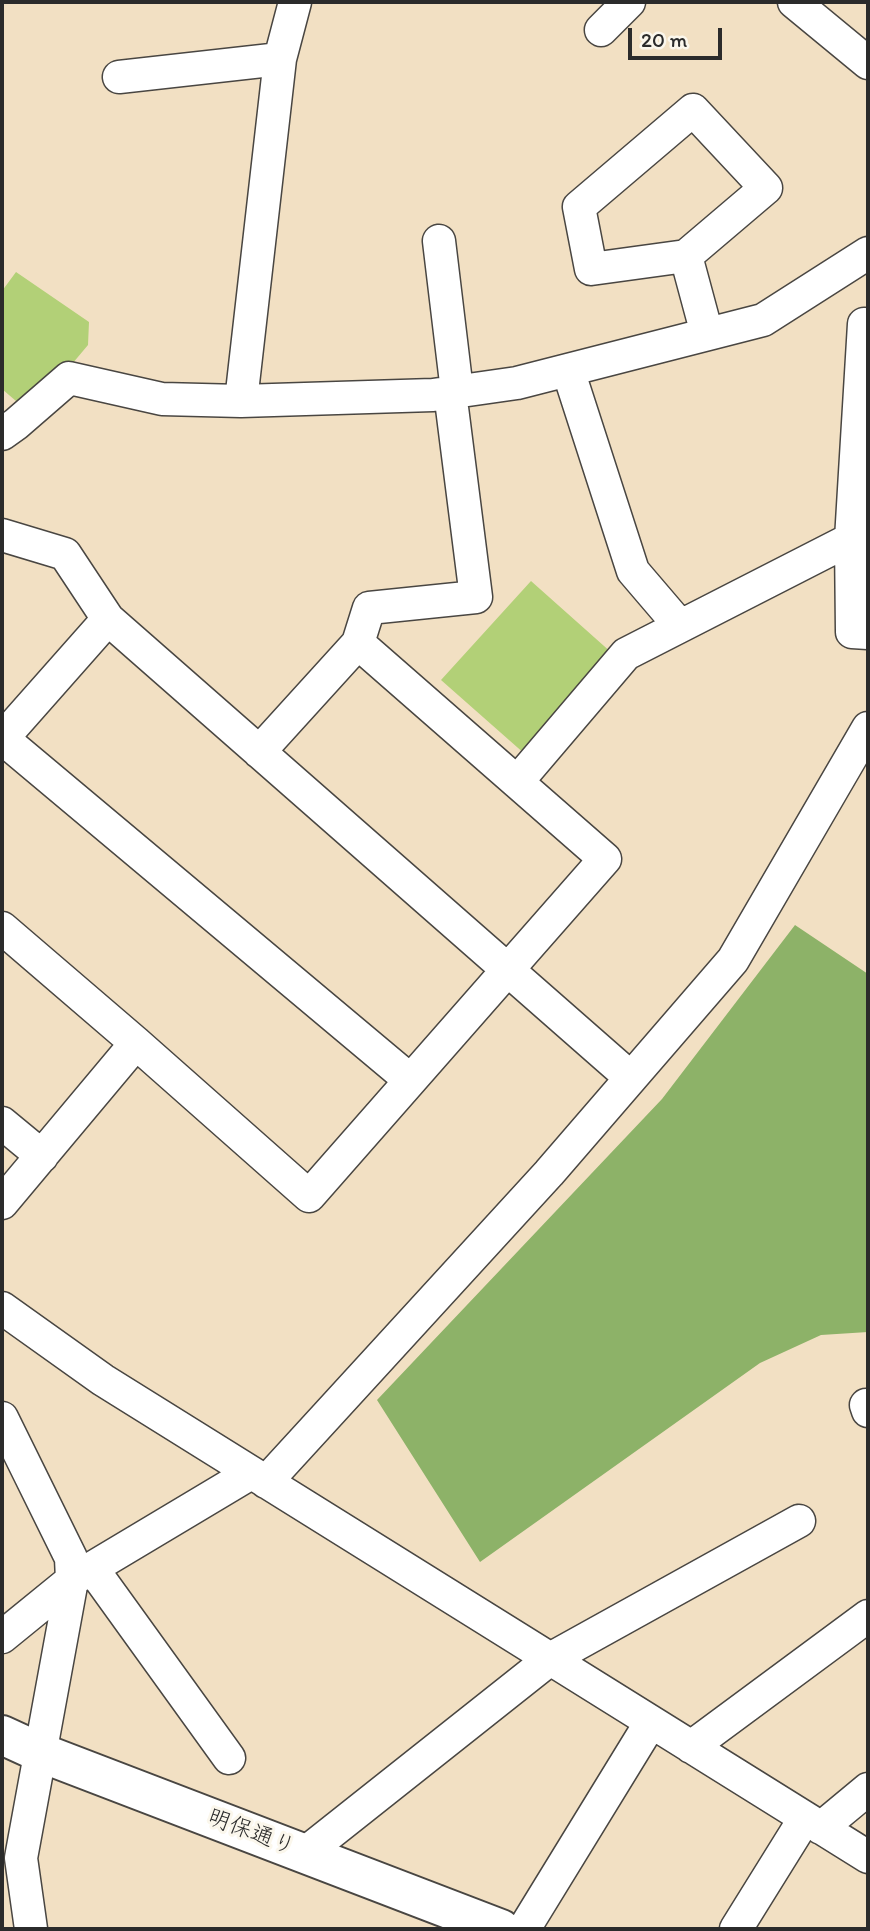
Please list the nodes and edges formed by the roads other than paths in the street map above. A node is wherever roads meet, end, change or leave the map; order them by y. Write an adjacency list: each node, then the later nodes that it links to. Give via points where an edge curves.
1 (295, 2): 5 (street)
2 (629, 2): 4 (street)
3 (794, 2): 6 (street)
4 (601, 30)
5 (280, 59): 7 (street); 15 (street)
6 (868, 63)
7 (120, 77)
8 (439, 241): 14 (street)
9 (868, 253): 12 (street, via 763,320)
10 (685, 256): 10 (street, via 766,188 693,110 579,207 590,269); 12 (street)
11 (864, 324): 18 (street)
12 (707, 334): 13 (street)
13 (568, 370): 14 (street); 20 (street, via 633,571)
14 (454, 392): 15 (street); 22 (street, via 476,597 369,608)
15 (241, 401): 16 (street, via 162,399 69,378)
16 (2, 434)
17 (2, 535): 19 (street, via 65,554)
18 (851, 539): 20 (street); 21 (street, via 852,632)
19 (108, 619): 24 (street); 25 (street)
20 (680, 626): 26 (street, via 625,654)
21 (868, 633)
22 (358, 643): 25 (street); 26 (street)
23 (868, 729): 30 (street, via 733,960)
24 (2, 738): 31 (street)
25 (259, 752): 28 (street)
26 (517, 782): 28 (street, via 605,859)
27 (2, 928): 29 (street)
28 (506, 970): 30 (street); 31 (street)
29 (136, 1042): 31 (street, via 309,1196); 33 (street)
30 (631, 1078): 39 (street, via 539,1183)
31 (410, 1080)
32 (2, 1123): 33 (street)
33 (42, 1156): 34 (street)
34 (2, 1203)
35 (2, 1308): 39 (street, via 103,1380)
36 (868, 1405): 37 (street)
37 (868, 1411)
38 (2, 1418): 41 (street)
39 (259, 1478): 41 (street); 44 (street)
40 (799, 1521): 44 (street)
41 (82, 1574): 43 (street); 48 (street); 49 (street)
42 (868, 1616): 47 (street)
43 (2, 1637)
44 (550, 1659): 45 (street); 52 (street)
45 (651, 1722): 47 (street); 57 (street)
46 (2, 1735): 48 (street, 明保通り)
47 (691, 1747): 51 (street)
48 (39, 1752): 52 (street, 明保通り); 54 (street)
49 (229, 1758)
50 (868, 1789): 51 (street)
51 (813, 1823): 53 (street); 58 (street)
52 (304, 1853): 56 (street, 明保通り)
53 (868, 1857)
54 (11, 1870): 55 (street)
55 (31, 1929)
56 (501, 1929)
57 (524, 1929)
58 (736, 1929)

